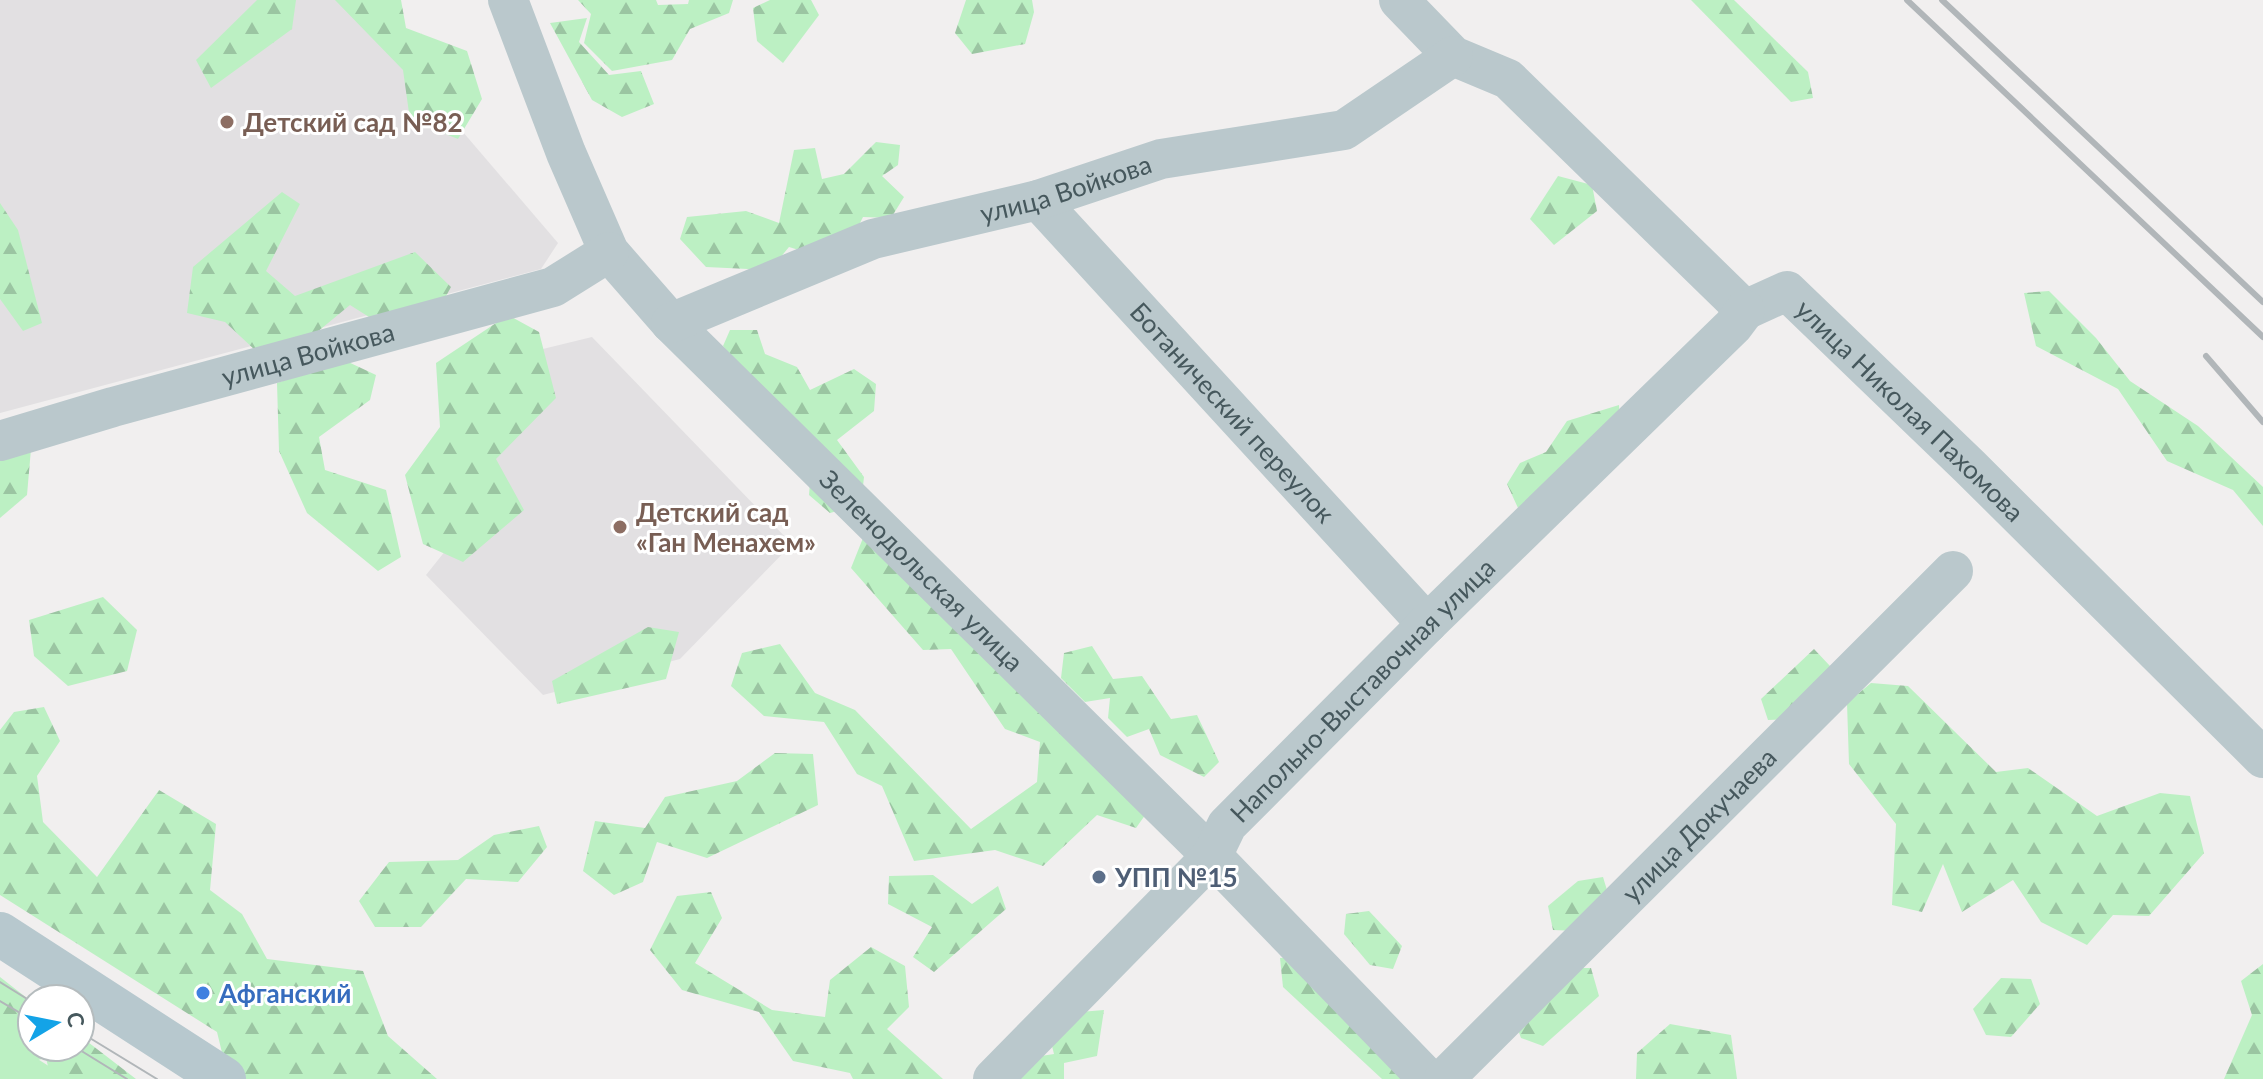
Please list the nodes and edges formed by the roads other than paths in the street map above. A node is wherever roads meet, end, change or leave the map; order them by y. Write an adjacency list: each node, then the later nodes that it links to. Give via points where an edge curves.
1 (508, 0): 5 (street, Зеленодольская улица)
2 (1399, 0): 3 (street)
3 (1453, 56): 4 (street, улица Войкова, via 1344,130 1161,159); 6 (street, via 1508,79)
4 (1038, 200): 7 (street, улица Войкова, via 873,239); 10 (street, Ботанический переулок)
5 (609, 252): 7 (street, Зеленодольская улица); 8 (street, улица Войкова, via 553,287)
6 (1745, 310): 10 (street, Напольно-Выставочная улица); 11 (street, улица Николая Пахомова, via 1787,291)
7 (671, 323): 12 (street, Зеленодольская улица)
8 (0, 441)
9 (1953, 571): 17 (street, улица Докучаева)
10 (1427, 624): 12 (street, Напольно-Выставочная улица, via 1227,825)
11 (2263, 758)
12 (1212, 856): 15 (street, Напольно-Выставочная улица); 16 (street, Зеленодольская улица)
13 (0, 934): 14 (street)
14 (224, 1079)
15 (993, 1079)
16 (1428, 1079)
17 (1444, 1079)

